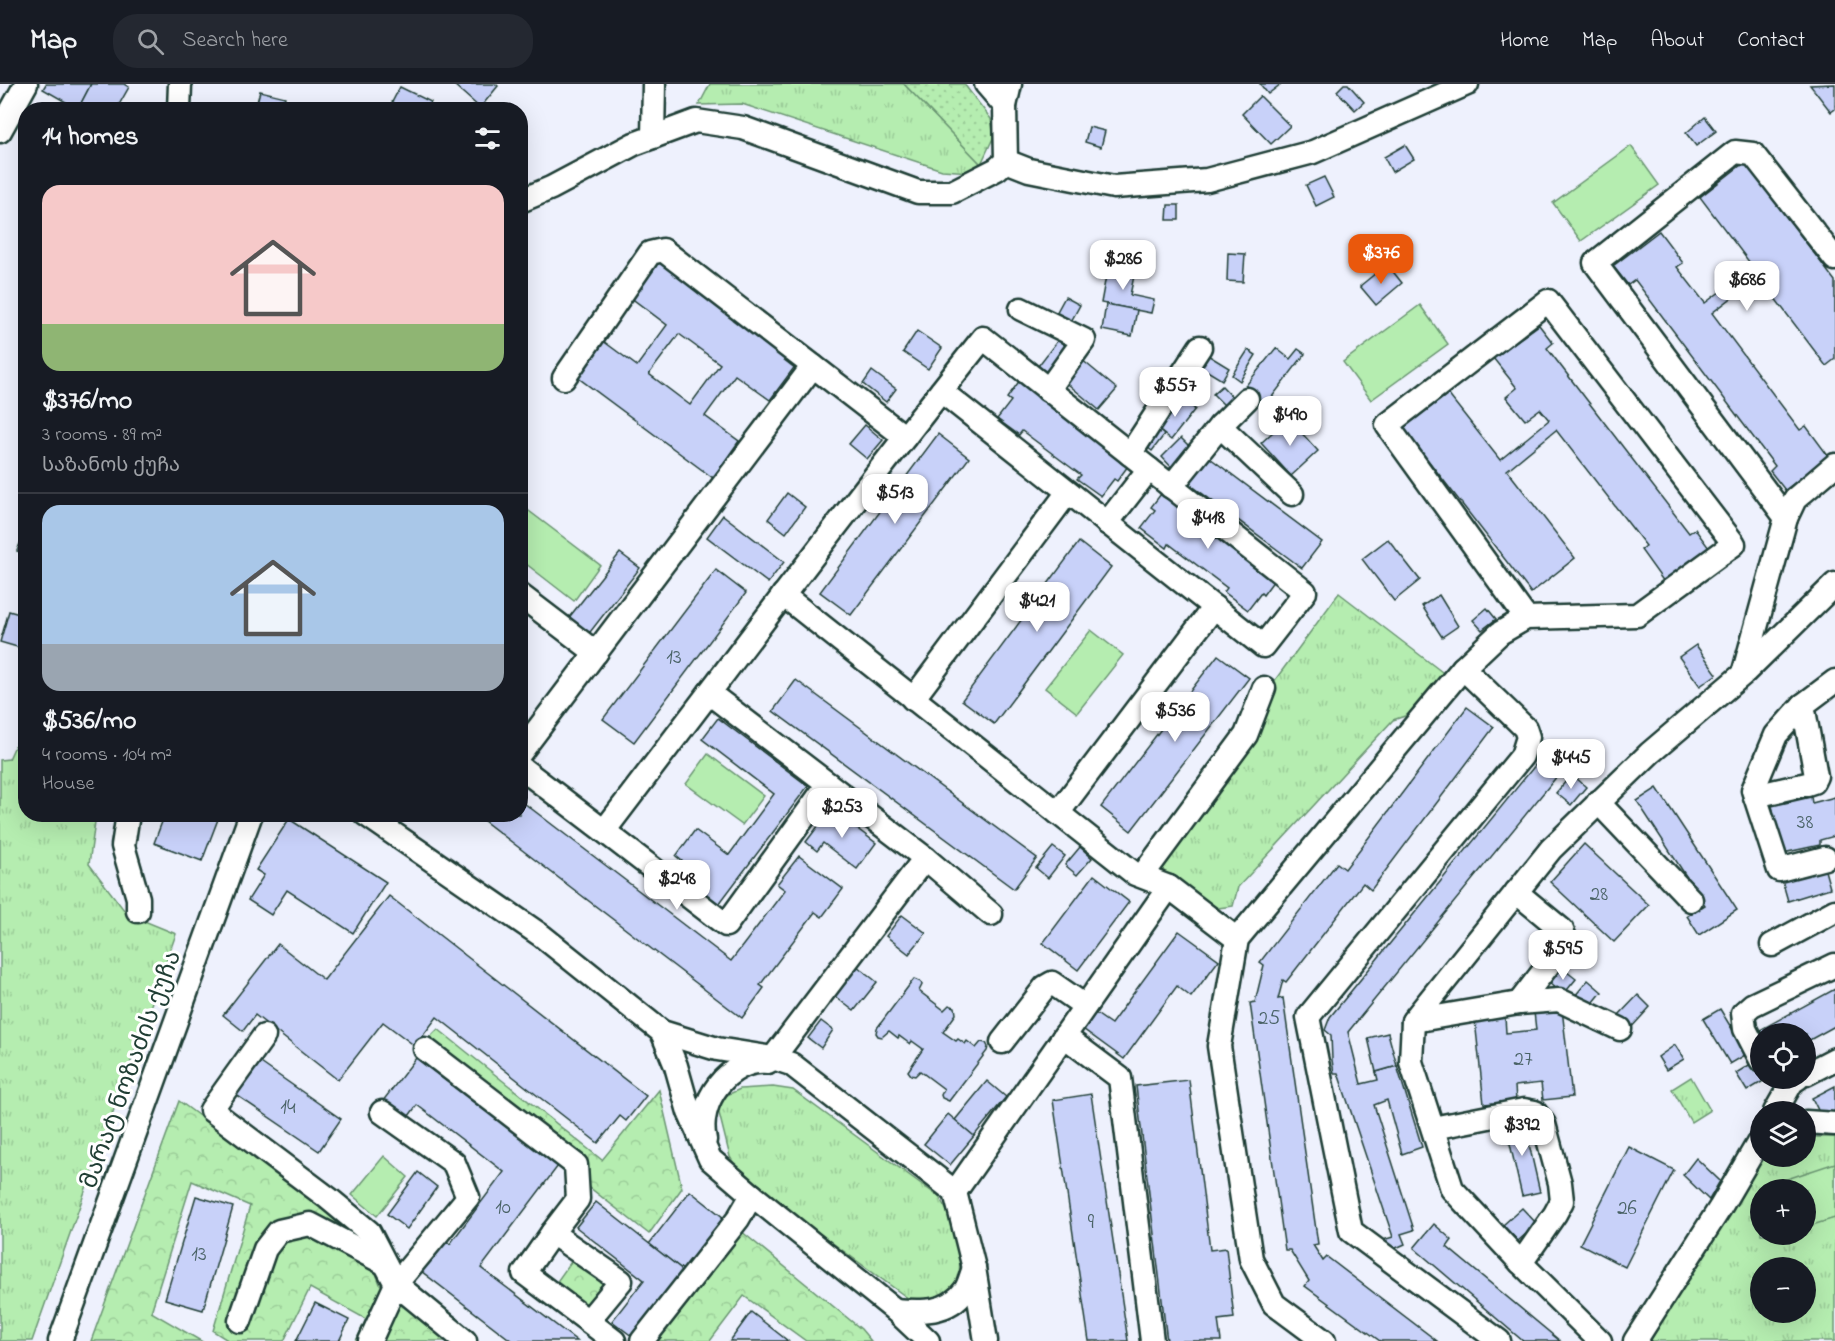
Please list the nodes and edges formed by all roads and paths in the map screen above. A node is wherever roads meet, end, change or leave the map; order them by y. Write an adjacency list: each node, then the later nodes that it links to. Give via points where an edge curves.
1 (26, 84): 8 (street)
2 (180, 84): 7 (street)
3 (654, 84): 9 (street)
4 (986, 84): 6 (street)
5 (1467, 84): 10 (street, via 1313,153 1207,180 1114,187 1029,170)
6 (1008, 95): 10 (street)
7 (179, 102)
8 (0, 131)
9 (652, 137): 10 (street, via 696,121 743,128 918,192 952,192); 11 (street)
10 (1006, 161)
11 (528, 198)
12 (1835, 260): 28 (street, via 1753,154 1736,152 1594,263)
13 (1021, 309): 17 (street, via 1084,340)
14 (1200, 348): 22 (street)
15 (813, 366): 16 (street, via 663,250 650,254); 21 (street); 35 (street)
16 (564, 378)
17 (1048, 390): 18 (street, via 983,338); 22 (street)
18 (941, 391): 21 (street); 26 (street)
19 (1247, 399): 20 (street)
20 (1220, 426): 25 (street); 27 (street)
21 (905, 437): 31 (street)
22 (1130, 454): 24 (street)
23 (1835, 465): 28 (street, via 1795,499)
24 (1149, 469): 25 (street); 29 (street)
25 (1171, 487): 33 (street, via 1305,592 1263,646)
26 (1068, 492): 29 (street); 41 (street)
27 (1292, 494)
28 (1785, 518): 37 (street)
29 (1107, 523): 33 (street)
30 (1835, 584): 37 (street)
31 (783, 596): 40 (street); 41 (street)
32 (528, 601): 35 (street)
33 (1214, 607): 48 (street)
34 (1526, 618): 34 (street, via 1387,424 1548,301 1734,544 1637,615); 36 (street, via 1500,633)
35 (596, 653): 43 (street)
36 (1463, 668): 62 (street); 103 (street, via 1525,729 1528,737 1522,756 1308,1017 1351,1231)
37 (1743, 674): 47 (street)
38 (1835, 681): 42 (street)
39 (1264, 688): 55 (street, via 1246,735)
40 (709, 693): 45 (street); 52 (street)
41 (913, 699): 48 (street)
42 (1803, 705): 46 (street, via 1776,735 1753,790); 46 (street, via 1816,776 1813,782)
43 (528, 742)
44 (528, 773): 52 (street)
45 (828, 784): 52 (street, via 726,925); 53 (street)
46 (1755, 796): 54 (street, via 1779,870)
47 (1598, 802): 57 (street, via 1551,849); 58 (street)
48 (1058, 813): 55 (street)
49 (127, 822): 59 (street, via 123,846)
50 (248, 822): 94 (street, მარატ ნოზაძის ქუჩა)
51 (377, 822): 69 (street, via 542,936)
52 (604, 831)
53 (925, 858): 61 (street); 76 (street)
54 (1825, 858)
55 (1142, 876): 56 (street)
56 (1169, 887): 62 (street); 66 (street)
57 (1516, 892): 65 (street, via 1562,930 1566,938); 67 (street)
58 (1691, 900)
59 (138, 911)
60 (1835, 911): 63 (street)
61 (991, 914)
62 (1237, 939): 102 (street, via 1219,1046 1251,1259 1274,1304)
63 (1773, 945)
64 (1835, 965): 72 (street, via 1752,1005 1743,1013)
65 (1519, 1003): 67 (street); 68 (street, via 1559,1000)
66 (1085, 1006): 71 (street); 73 (street, via 1052,983)
67 (1413, 1021): 81 (street, via 1411,1062)
68 (1620, 1029)
69 (662, 1032): 76 (street, via 717,1049); 83 (street, via 689,1112)
70 (264, 1036): 87 (street, via 212,1110 369,1232)
71 (1064, 1036): 84 (street); 101 (street, via 1120,1078)
72 (1750, 1039)
73 (1002, 1042)
74 (425, 1049): 86 (street, via 576,1165 578,1199)
75 (1835, 1059): 77 (street)
76 (782, 1061): 83 (street, via 759,1061 730,1073 709,1097 702,1128); 84 (street)
77 (1816, 1069)
78 (382, 1112): 90 (street, via 454,1163 468,1197)
79 (1816, 1123): 80 (street)
80 (1835, 1124)
81 (1433, 1128): 88 (street, via 1452,1189); 88 (street, via 1524,1110 1535,1112 1544,1124 1562,1201)
82 (1750, 1157): 105 (street)
83 (710, 1159): 85 (street)
84 (955, 1192): 89 (street)
85 (752, 1195): 91 (street); 98 (street, via 738,1219)
86 (552, 1233): 93 (street, via 524,1273); 93 (street, via 621,1281)
87 (384, 1263): 90 (street); 92 (street, via 310,1224 279,1231 265,1249)
88 (1521, 1263): 104 (street)
89 (974, 1268): 91 (street, via 965,1290 948,1306 925,1312); 100 (street)
90 (396, 1284): 95 (street); 96 (street)
91 (896, 1310): 99 (street)
92 (240, 1321)
93 (588, 1321): 97 (street)
94 (60, 1341)
95 (370, 1341)
96 (465, 1341)
97 (614, 1341)
98 (642, 1341)
99 (928, 1341)
100 (986, 1341)
101 (1152, 1341)
102 (1324, 1341)
103 (1499, 1341)
104 (1600, 1341)
105 (1635, 1341)

